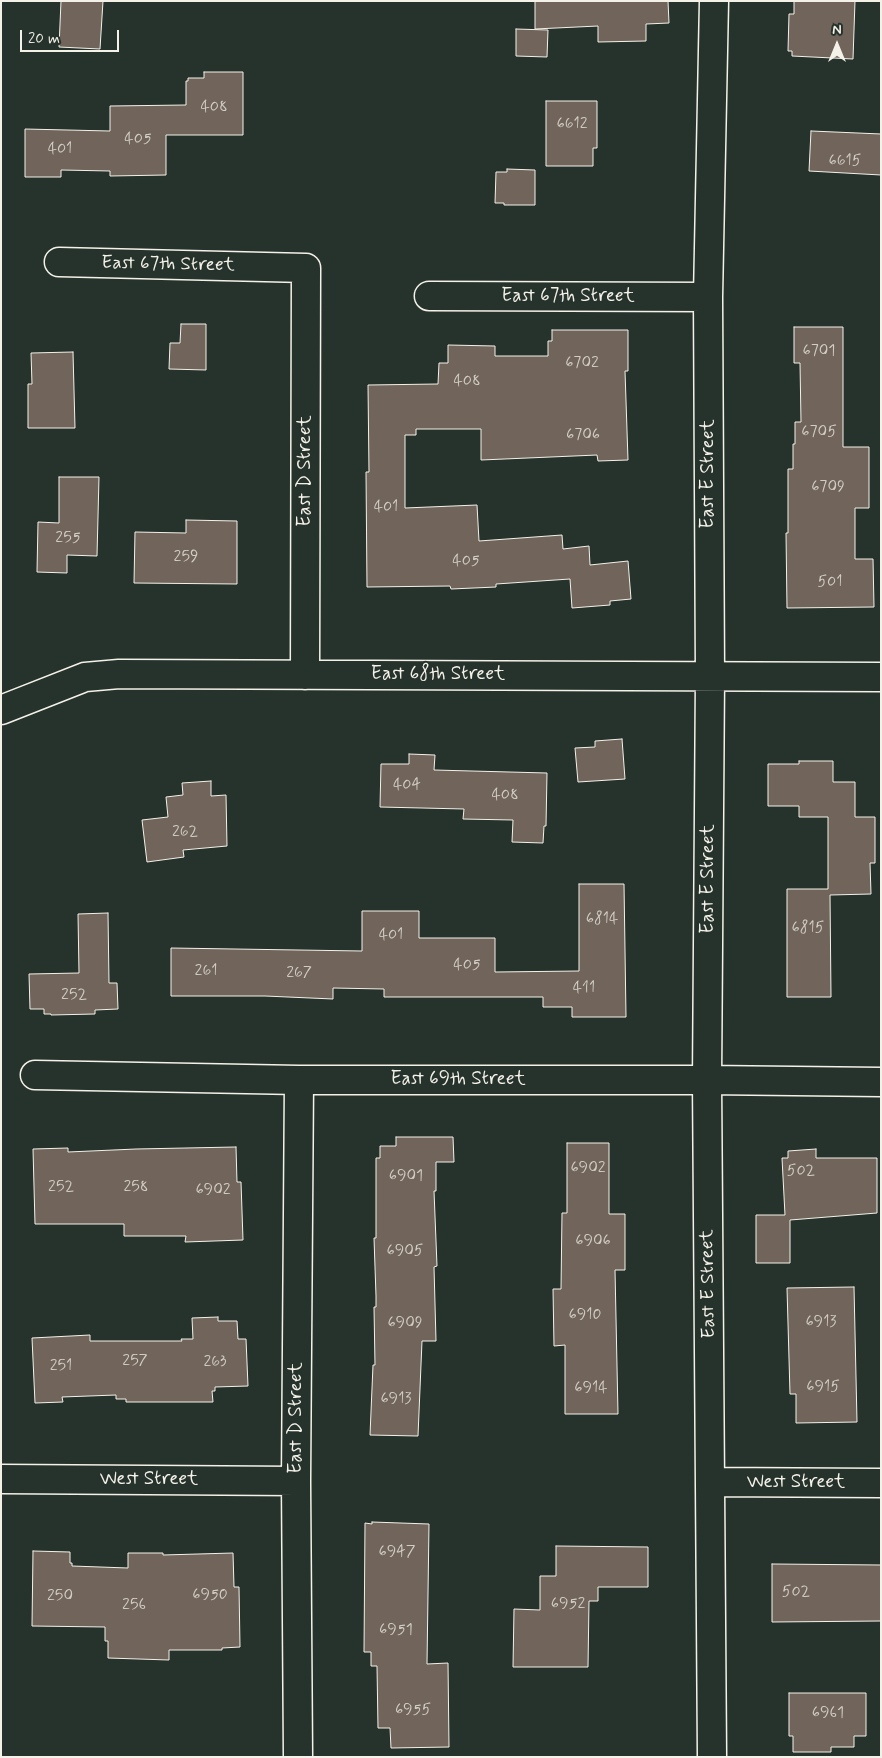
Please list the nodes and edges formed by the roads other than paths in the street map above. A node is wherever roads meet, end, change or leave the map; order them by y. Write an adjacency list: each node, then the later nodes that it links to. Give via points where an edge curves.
1 (714, 1): 5 (street, East E Street)
2 (59, 262): 3 (street, East 67th Street)
3 (306, 268): 6 (street, East D Street)
4 (429, 296): 5 (street, East 67th Street)
5 (708, 297): 7 (street, East E Street)
6 (305, 675): 7 (street, East 68th Street); 9 (street, East 68th Street, via 119,674 85,677)
7 (710, 676): 8 (street, East 68th Street); 12 (street, East E Street)
8 (881, 677)
9 (1, 710)
10 (35, 1075): 11 (street, East 69th Street)
11 (299, 1080): 12 (street, East 69th Street); 15 (street, East D Street)
12 (708, 1080): 13 (street, East 69th Street); 16 (street, East E Street)
13 (881, 1082)
14 (1, 1479): 15 (street, West Street)
15 (296, 1481): 18 (street, East D Street)
16 (711, 1482): 17 (street, West Street); 19 (street, East E Street)
17 (881, 1483)
18 (298, 1757)
19 (712, 1757)

